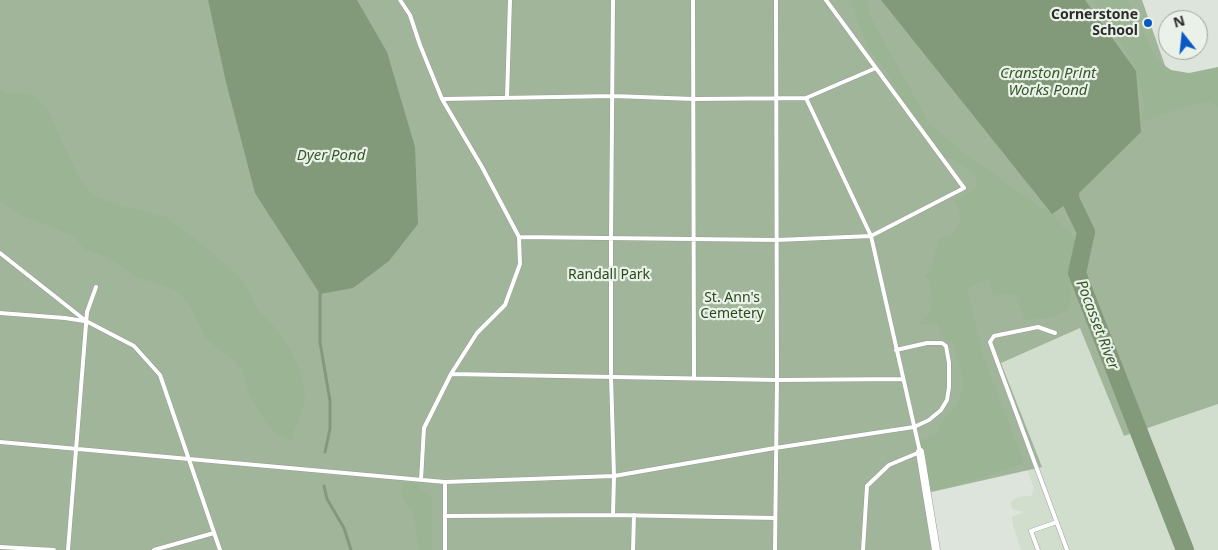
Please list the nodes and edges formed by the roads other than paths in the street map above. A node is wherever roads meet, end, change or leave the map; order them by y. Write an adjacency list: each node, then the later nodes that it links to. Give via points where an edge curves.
1 (400, 0): 11 (lane, via 410,15)
2 (510, 0): 9 (lane)
3 (614, 0): 8 (lane)
4 (694, 0): 12 (lane)
5 (776, 0): 13 (lane)
6 (826, 0): 7 (lane)
7 (876, 68): 10 (lane); 14 (lane, via 964,188)
8 (613, 96): 9 (lane); 12 (lane); 16 (lane)
9 (508, 98): 11 (lane)
10 (806, 98): 13 (lane); 14 (lane)
11 (442, 99): 15 (lane)
12 (694, 99): 13 (lane); 17 (lane)
13 (777, 99): 18 (lane)
14 (871, 236): 18 (lane); 24 (lane)
15 (519, 238): 16 (lane); 25 (lane, via 520,264 505,305 477,333)
16 (611, 238): 17 (lane); 26 (lane)
17 (694, 239): 18 (lane); 27 (lane)
18 (777, 240): 29 (lane)
19 (0, 253): 22 (lane)
20 (96, 287): 22 (lane)
21 (0, 313): 22 (lane)
22 (86, 321): 32 (lane); 35 (lane, via 134,346 160,375)
23 (1055, 333): 43 (lane, via 1038,327 1021,329 994,336 990,342)
24 (896, 350): 28 (lane); 30 (lane, via 927,343 946,346 949,363 947,400 929,420)
25 (451, 374): 26 (lane); 37 (lane, via 424,428)
26 (611, 376): 27 (lane); 36 (lane)
27 (694, 378): 29 (lane)
28 (903, 379): 29 (lane); 30 (lane)
29 (777, 380): 33 (lane)
30 (914, 427): 33 (lane); 34 (lane)
31 (0, 442): 32 (lane)
32 (76, 448): 35 (lane); 47 (lane)
33 (775, 448): 36 (lane); 42 (lane)
34 (920, 452): 53 (lane, via 889,465 867,486); 54 (street)
35 (189, 459): 37 (lane); 44 (lane)
36 (614, 476): 38 (lane); 39 (lane)
37 (421, 480): 38 (lane)
38 (445, 482): 41 (lane)
39 (613, 515): 40 (lane); 41 (lane)
40 (634, 515): 42 (lane); 51 (lane)
41 (445, 516): 50 (lane)
42 (775, 518): 52 (lane)
43 (1056, 522): 55 (lane, via 1031,531); 56 (lane)
44 (214, 533): 48 (lane); 49 (lane)
45 (0, 547): 46 (lane)
46 (54, 550)
47 (68, 550)
48 (154, 550)
49 (220, 550)
50 (445, 550)
51 (633, 550)
52 (775, 550)
53 (863, 550)
54 (936, 550)
55 (1038, 550)
56 (1068, 550)

